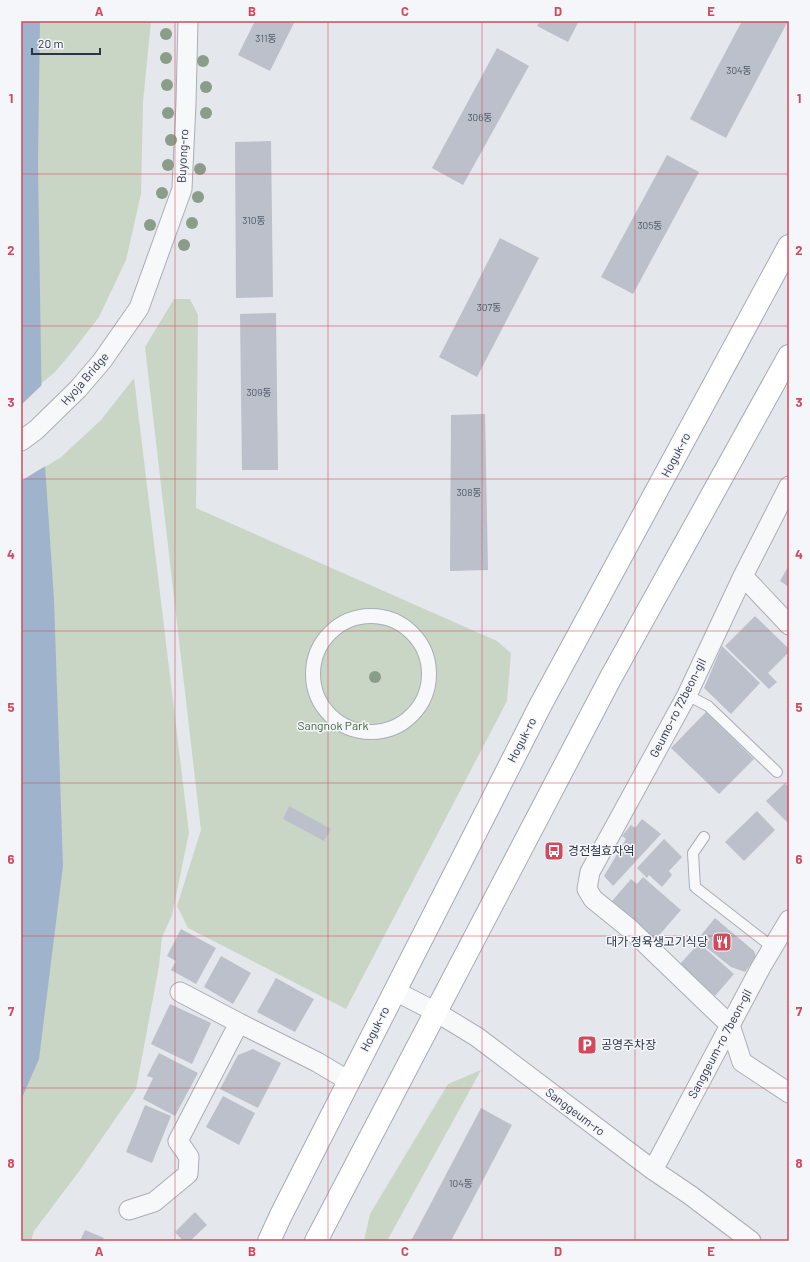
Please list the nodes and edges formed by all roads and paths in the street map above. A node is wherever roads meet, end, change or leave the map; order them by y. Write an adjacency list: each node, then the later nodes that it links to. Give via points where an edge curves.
1 (188, 21): 3 (street, Buyong-ro, via 182,189)
2 (789, 246): 15 (main road, Hoguk-ro, via 540,706)
3 (139, 308): 5 (street, Hyoja Bridge, via 123,333 78,389)
4 (789, 356): 17 (main road, via 610,679)
5 (21, 441)
6 (789, 486): 7 (street, Geumo-ro 72beon-gil)
7 (744, 576): 8 (street); 9 (street, Geumo-ro 72beon-gil)
8 (789, 625)
9 (687, 695): 11 (lane, via 708,706); 19 (street, Geumo-ro 72beon-gil, via 590,872 587,889 593,899 630,929)
10 (355, 731): 10 (street, via 333,718 318,698 312,673 318,648 334,628 358,616 372,615 398,621 418,638 425,650 430,676 427,690 422,702 404,722 381,732)
11 (777, 772)
12 (704, 836): 14 (lane, via 693,853 695,887)
13 (787, 928): 14 (street, Sanggeum-ro 7beon-gil)
14 (772, 947): 19 (street, Sanggeum-ro 7beon-gil)
15 (395, 991): 17 (street, Sanggeum-ro); 20 (main road, Hoguk-ro)
16 (180, 992): 18 (street)
17 (436, 1012): 22 (street, Sanggeum-ro, via 477,1037); 25 (main road)
18 (239, 1023): 20 (street, via 318,1062); 23 (street, via 178,1141 189,1157 188,1174 154,1202)
19 (730, 1025): 21 (street, via 742,1062); 22 (street, Sanggeum-ro 7beon-gil)
20 (349, 1081): 24 (main road, Hoguk-ro)
21 (789, 1093)
22 (652, 1170): 26 (street, Sanggeum-ro)
23 (129, 1210)
24 (269, 1241)
25 (316, 1241)
26 (751, 1241)

